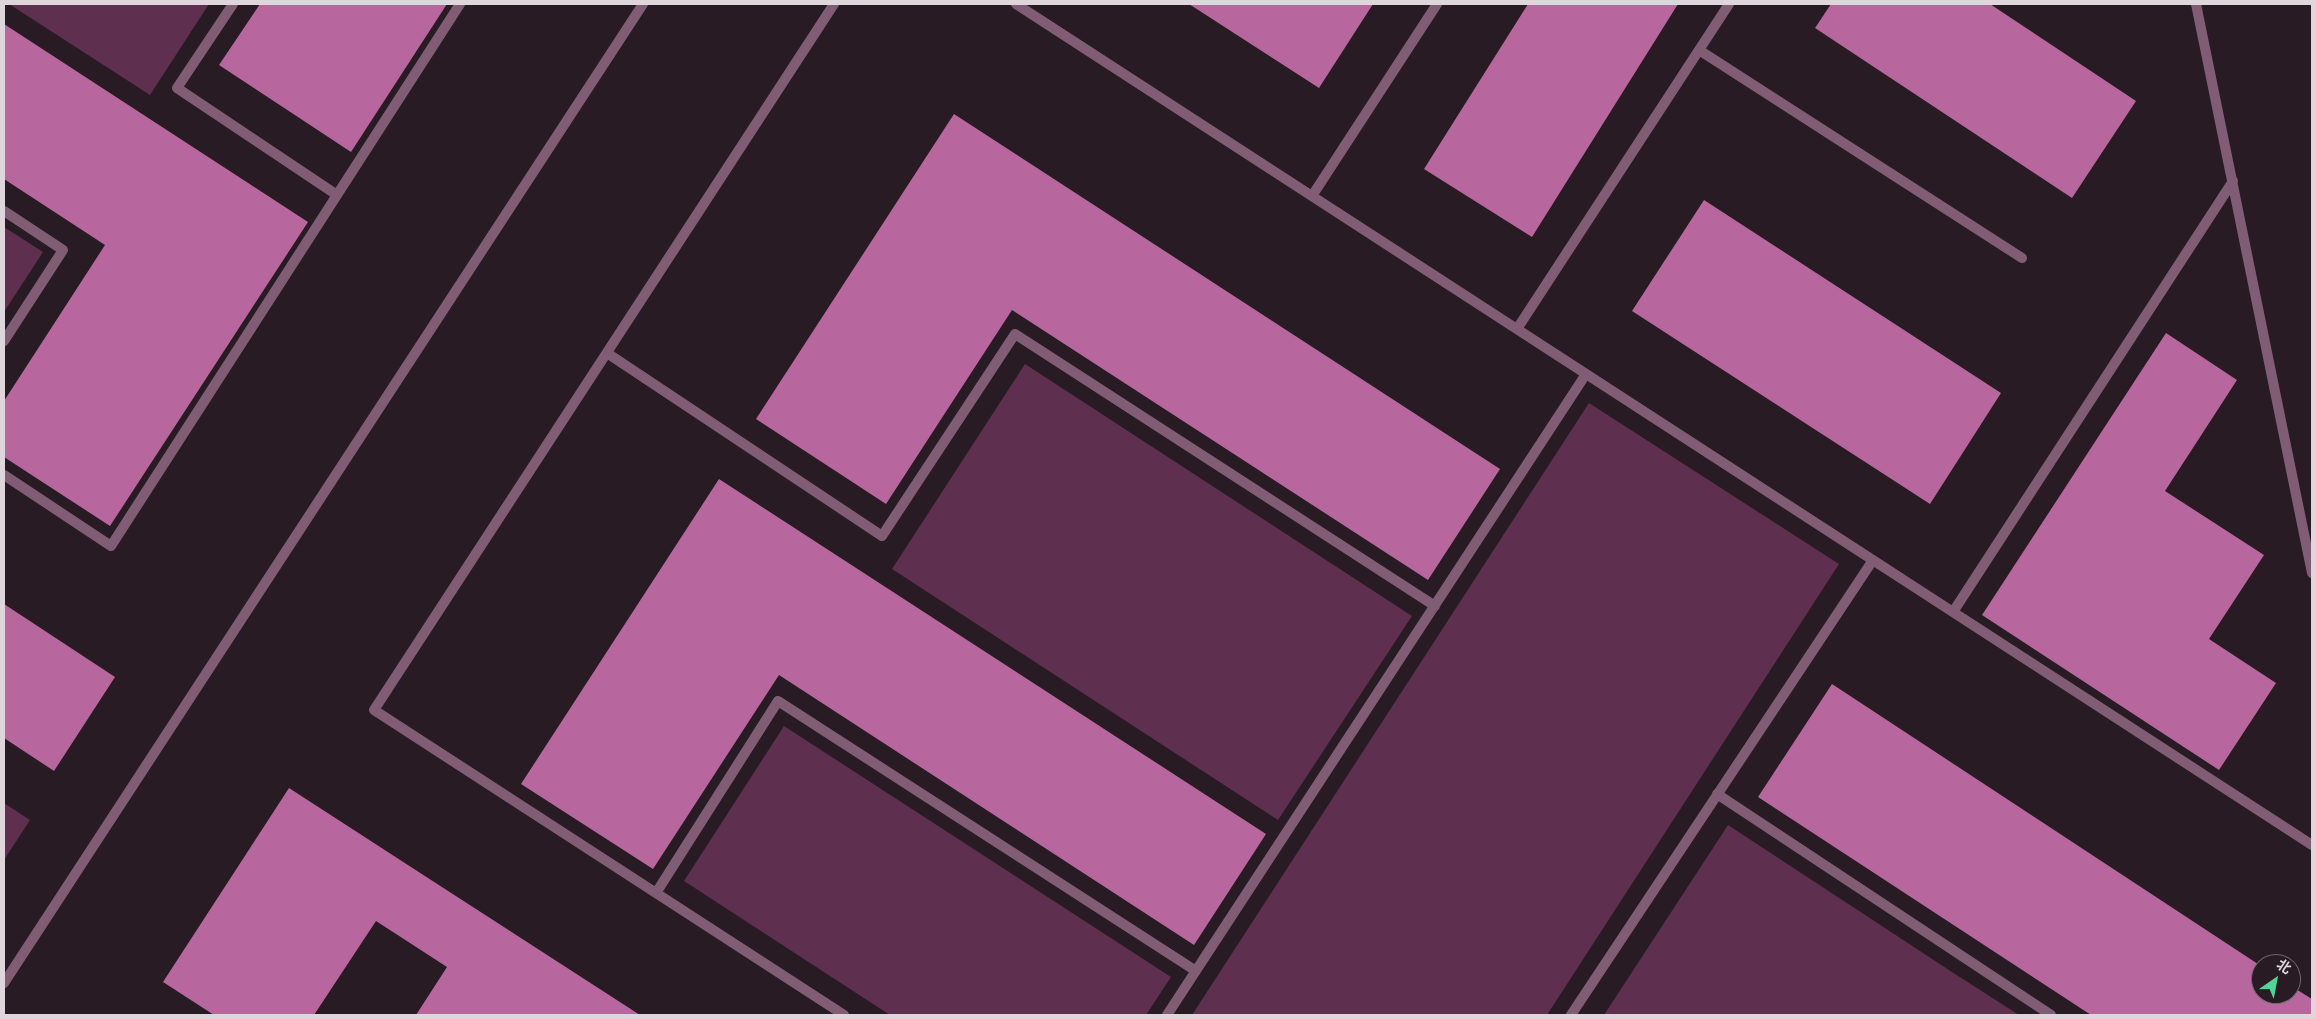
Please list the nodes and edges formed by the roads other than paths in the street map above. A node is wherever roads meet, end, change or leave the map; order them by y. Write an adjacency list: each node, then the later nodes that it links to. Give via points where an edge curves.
1 (233, 4): 11 (street, via 177,88)
2 (460, 4): 11 (street)
3 (643, 4): 28 (street)
4 (834, 4): 17 (street)
5 (1016, 4): 12 (street)
6 (1437, 4): 12 (street)
7 (1729, 4): 9 (street)
8 (2196, 4): 10 (street)
9 (1699, 50): 14 (street); 15 (street)
10 (2233, 181): 21 (street); 23 (street)
11 (337, 195): 19 (street, via 111,546)
12 (1312, 196): 15 (street)
13 (4, 211): 16 (street, via 62,250)
14 (2022, 258)
15 (1517, 329): 18 (street)
16 (4, 341)
17 (607, 353): 22 (street, via 882,536 1015,334); 26 (street, via 374,710)
18 (1586, 374): 20 (street); 22 (street)
19 (4, 475)
20 (1873, 560): 23 (street); 24 (street)
21 (2312, 573)
22 (1435, 606): 27 (street)
23 (1952, 612): 25 (street)
24 (1717, 794): 31 (street); 32 (street)
25 (2312, 845)
26 (656, 893): 27 (street, via 778,701); 29 (street)
27 (1196, 971): 30 (street)
28 (4, 983)
29 (844, 1015)
30 (1168, 1015)
31 (1571, 1015)
32 (2051, 1015)

